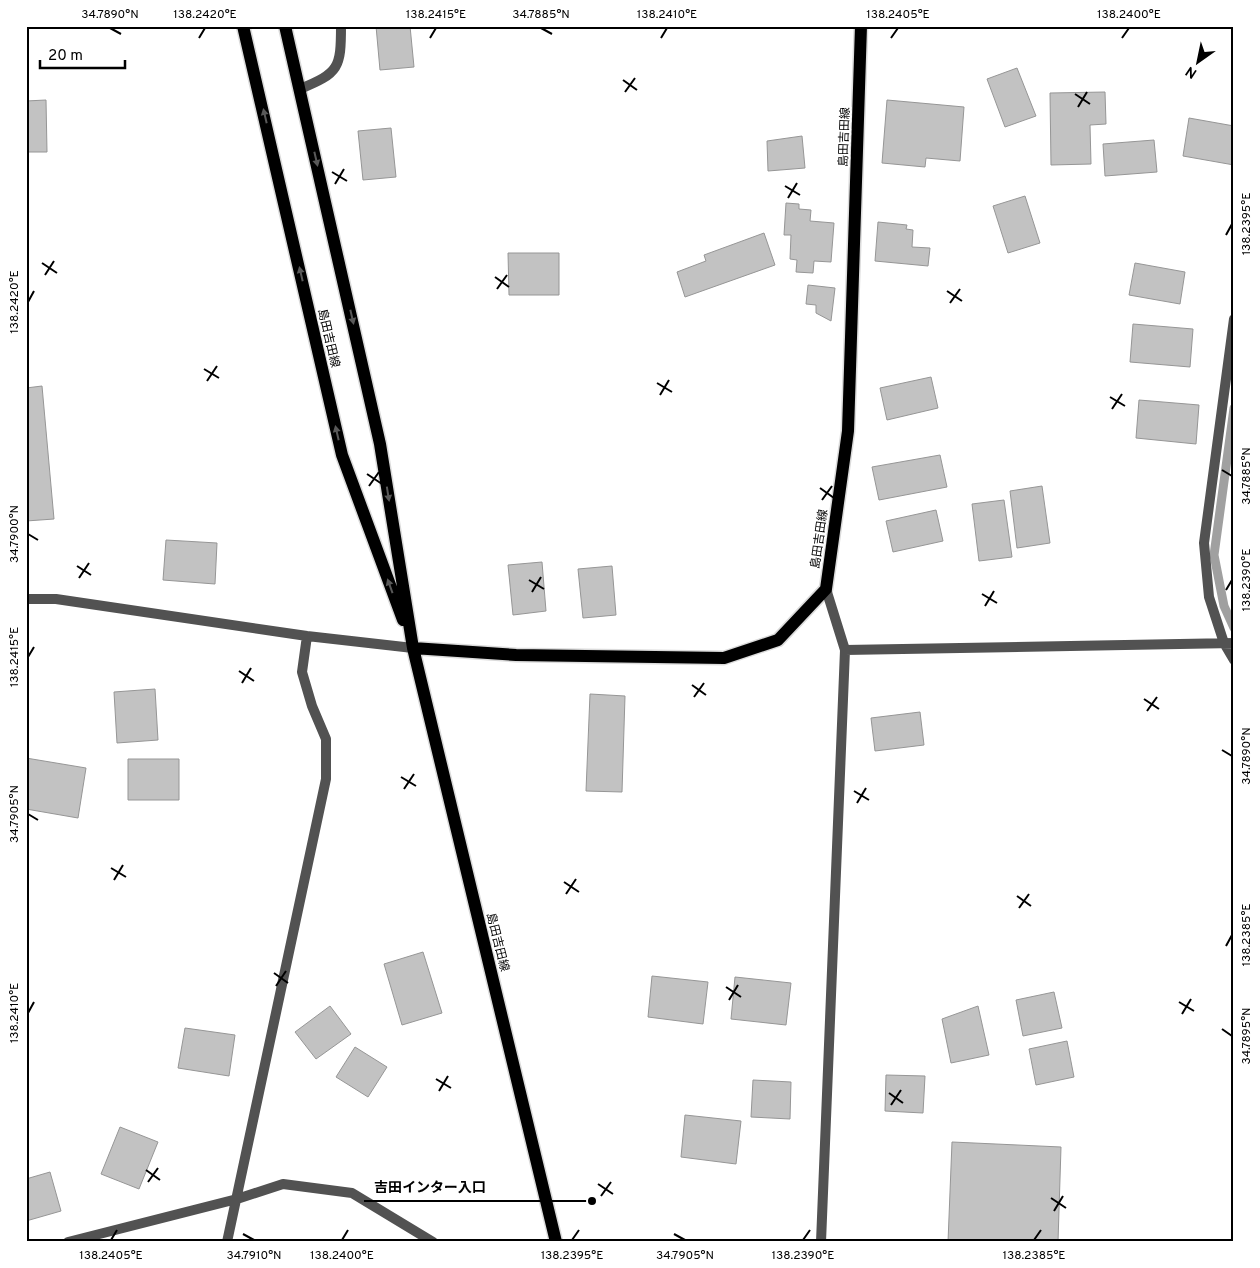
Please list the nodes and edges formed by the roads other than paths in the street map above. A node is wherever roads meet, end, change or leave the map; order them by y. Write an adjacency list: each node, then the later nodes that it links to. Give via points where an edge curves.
1 (243, 26): 11 (main road, 島田吉田線, one-way to 1, via 342,455)
2 (285, 26): 5 (main road, 島田吉田線)
3 (341, 26): 5 (street, via 341,57 337,64 327,78)
4 (861, 26): 7 (main road, 島田吉田線, via 848,431)
5 (300, 89): 11 (main road, 島田吉田線, one-way to 11, via 380,444)
6 (1234, 319): 10 (street, via 1204,544 1209,597)
7 (826, 589): 11 (main road, via 778,640 724,658 516,655); 12 (street)
8 (26, 599): 9 (street, via 56,599)
9 (306, 636): 11 (street); 14 (street, via 302,672 326,739 326,779)
10 (1228, 643): 12 (street); 13 (street)
11 (413, 648): 18 (main road, 島田吉田線)
12 (845, 650): 19 (street)
13 (1234, 660)
14 (237, 1199): 15 (street); 16 (street); 17 (street, via 283,1184 352,1193)
15 (68, 1242)
16 (227, 1242)
17 (433, 1242)
18 (556, 1242)
19 (821, 1242)

